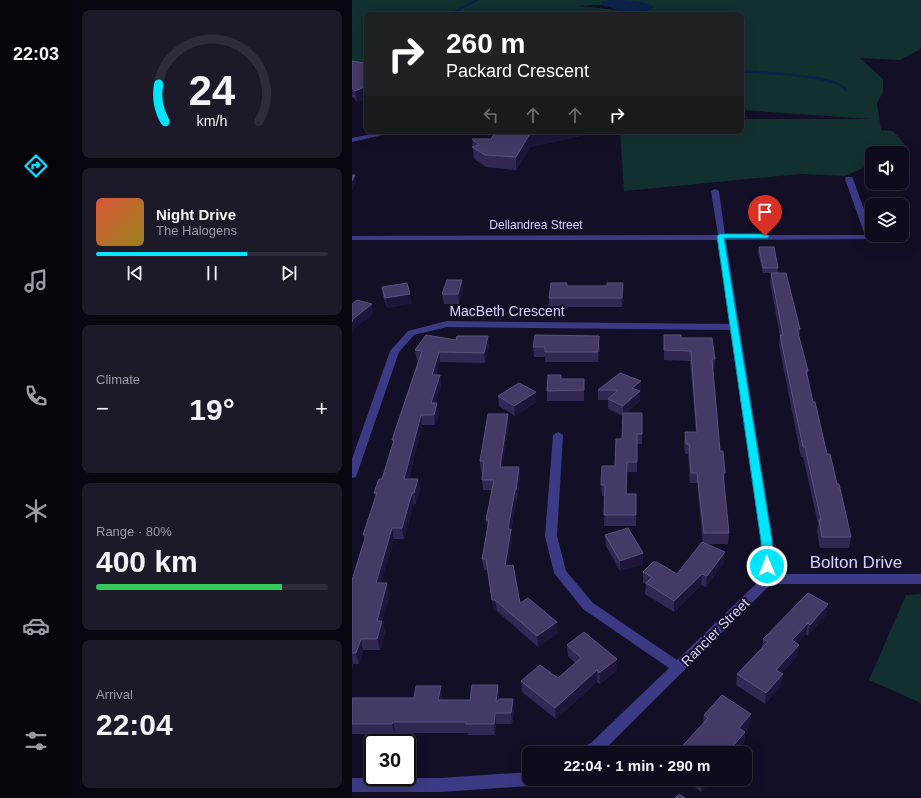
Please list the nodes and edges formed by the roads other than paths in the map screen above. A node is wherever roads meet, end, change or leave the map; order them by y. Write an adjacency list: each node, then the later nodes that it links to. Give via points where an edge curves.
1 (382, 134): 2 (street)
2 (352, 140)
3 (849, 179): 5 (street, Dellandrea Street, via 870,237)
4 (715, 191): 5 (street)
5 (720, 236): 6 (street, Dellandrea Street); 7 (street)
6 (352, 238)
7 (735, 326): 9 (street, MacBeth Crescent, via 446,324 411,333 395,351); 10 (street, via 767,541)
8 (558, 435): 12 (street, via 551,536 560,573 588,606)
9 (352, 474)
10 (768, 579): 11 (street, Bolton Drive); 12 (street, Rancier Street)
11 (921, 579)
12 (679, 668): 13 (street, Rancier Street)
13 (598, 746)
14 (522, 779): 15 (street, via 440,785)
15 (352, 785)

